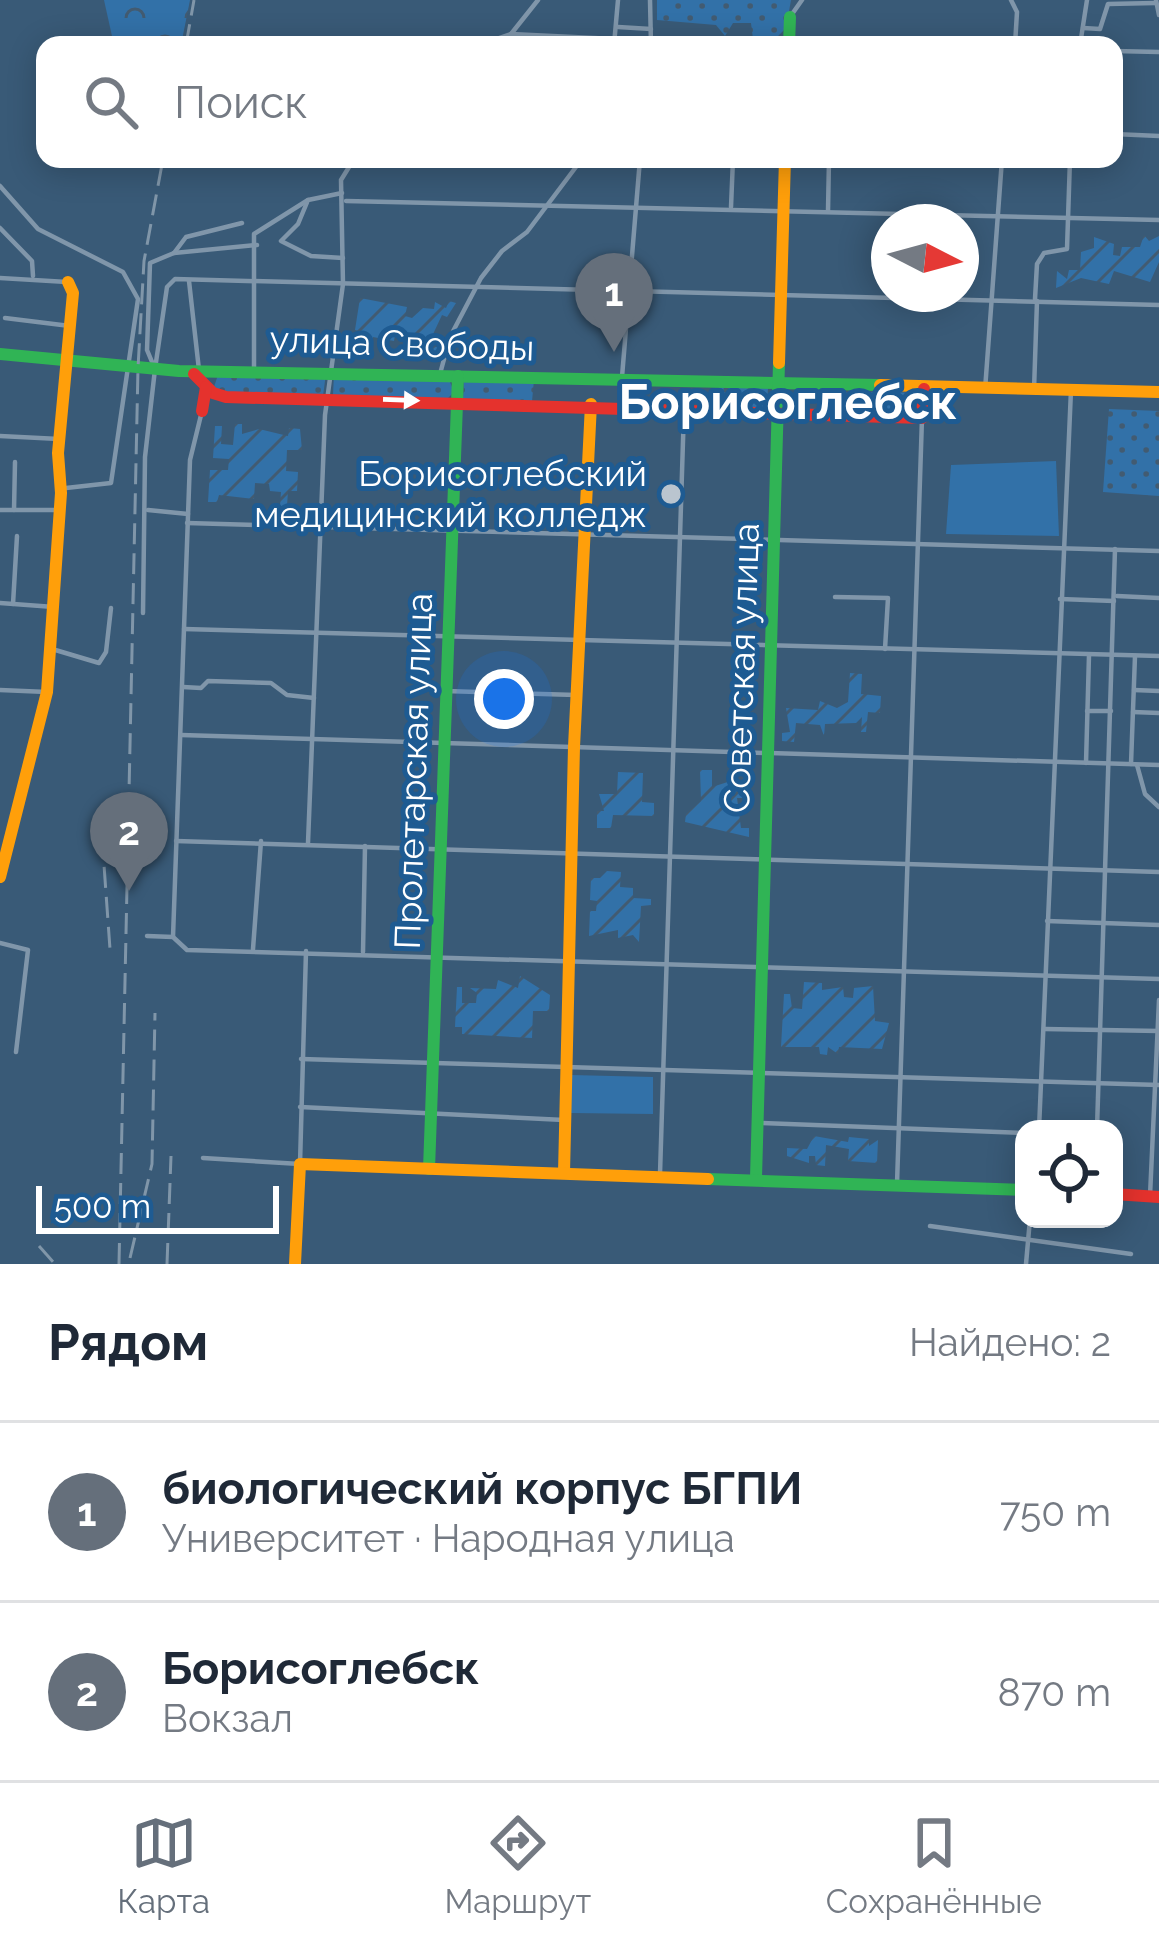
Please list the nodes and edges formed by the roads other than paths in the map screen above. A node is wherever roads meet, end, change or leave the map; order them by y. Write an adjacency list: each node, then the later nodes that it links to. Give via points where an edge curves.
1 (538, 0): 13 (street)
2 (617, 0): 10 (street)
3 (650, 0): 12 (street)
4 (802, 0): 9 (street)
5 (1011, 0): 19 (street)
6 (1087, 0): 11 (street)
7 (1156, 2): 8 (street); 11 (street, via 1108,4 1100,29)
8 (1159, 15)
9 (790, 16): 18 (street)
10 (618, 27): 12 (street); 16 (street)
11 (1083, 28): 20 (street)
12 (651, 29): 17 (street)
13 (511, 34): 14 (street); 15 (street)
14 (505, 36)
15 (537, 36)
16 (616, 36)
17 (651, 36)
18 (789, 36)
19 (1015, 36)
20 (1082, 36)
21 (1123, 51): 22 (street)
22 (1159, 52)
23 (1123, 134): 24 (street)
24 (1159, 136)
25 (348, 168): 34 (street)
26 (575, 168): 36 (street)
27 (639, 168): 37 (street)
28 (733, 168): 38 (street)
29 (785, 168): 40 (street, Советская улица)
30 (829, 168): 39 (street)
31 (1001, 168): 42 (street)
32 (1069, 168): 41 (street)
33 (0, 186): 65 (street, via 38,229 123,272 138,299)
34 (344, 197): 35 (street); 36 (street); 48 (street)
35 (308, 200): 46 (street, via 254,234); 48 (street, via 281,241 311,256)
36 (546, 204): 37 (street); 55 (street)
37 (635, 207): 38 (street); 56 (street)
38 (731, 210): 40 (street)
39 (828, 211): 40 (street); 42 (street)
40 (784, 212): 57 (street, Советская улица)
41 (1066, 216): 42 (street); 43 (street); 59 (street, via 1067,249 1044,253 1036,264)
42 (998, 217): 58 (street)
43 (1159, 220)
44 (242, 223): 47 (street, via 186,237)
45 (0, 228): 49 (street, via 32,261)
46 (257, 244): 47 (street); 52 (street)
47 (174, 253): 66 (street, via 150,262 147,350)
48 (343, 258): 54 (street)
49 (33, 276): 50 (street, via 29,284); 53 (street)
50 (0, 278)
51 (189, 280): 52 (street); 66 (street, via 169,280); 70 (street)
52 (257, 281): 54 (street); 67 (street)
53 (68, 282): 62 (street)
54 (343, 284): 55 (street); 68 (street)
55 (478, 287): 56 (street); 69 (street)
56 (628, 291): 57 (street); 71 (street)
57 (782, 296): 58 (street); 72 (street, Советская улица)
58 (991, 299): 59 (street); 75 (street)
59 (1036, 301): 60 (street); 76 (street)
60 (1159, 305)
61 (4, 318): 62 (street)
62 (70, 326): 64 (street)
63 (0, 355): 64 (street, улица Свободы)
64 (67, 360): 65 (street, улица Свободы); 88 (street)
65 (124, 367): 66 (street, улица Свободы); 90 (street, via 111,483)
66 (159, 369): 70 (street, улица Свободы); 93 (street, via 145,458)
67 (254, 369): 68 (street, улица Свободы); 70 (street, улица Свободы)
68 (332, 370): 69 (street, улица Свободы); 80 (street)
69 (449, 371): 71 (street, улица Свободы); 81 (street, Пролетарская улица)
70 (208, 375): 79 (street, улица Свободы); 83 (street)
71 (622, 376): 72 (street, улица Свободы)
72 (779, 382): 73 (street, улица Свободы); 85 (street, Советская улица)
73 (923, 389): 74 (street, улица Свободы); 86 (street)
74 (942, 389): 75 (street, улица Свободы); 86 (street, via 940,419)
75 (985, 390): 76 (street, улица Свободы)
76 (1034, 390): 77 (street, улица Свободы)
77 (1071, 390): 78 (street, улица Свободы); 103 (street)
78 (1159, 392)
79 (226, 397): 80 (street, улица Свободы); 83 (street)
80 (328, 398): 81 (street, улица Свободы, one-way to 81); 96 (street)
81 (457, 402): 82 (street, улица Свободы); 97 (street, Пролетарская улица)
82 (591, 404): 84 (street, улица Свободы); 98 (street)
83 (203, 408): 94 (street)
84 (684, 409): 85 (street, улица Свободы); 100 (street)
85 (778, 413): 86 (street, улица Свободы); 101 (street, Советская улица)
86 (922, 418): 102 (street)
87 (0, 436): 88 (street)
88 (59, 440): 90 (street)
89 (15, 461): 92 (street)
90 (62, 496): 92 (street); 112 (street)
91 (0, 510): 92 (street)
92 (14, 510)
93 (148, 510): 94 (street); 114 (street)
94 (188, 514): 95 (street)
95 (187, 523): 96 (street); 115 (street)
96 (320, 524): 97 (street); 116 (street)
97 (451, 529): 98 (street); 117 (street, Пролетарская улица)
98 (584, 535): 100 (street); 118 (street)
99 (17, 536): 111 (street)
100 (678, 537): 101 (street); 119 (street)
101 (775, 539): 102 (street); 120 (street, Советская улица)
102 (917, 543): 103 (street); 123 (street)
103 (1062, 548): 104 (street); 108 (street)
104 (1115, 549): 105 (street); 109 (street)
105 (1159, 551)
106 (835, 597): 121 (street, via 888,598)
107 (1159, 598): 109 (street)
108 (1058, 599): 109 (street); 124 (street)
109 (1114, 599): 126 (street)
110 (0, 603): 111 (street)
111 (14, 604): 112 (street)
112 (55, 607): 122 (street)
113 (111, 608): 122 (street, via 99,663)
114 (143, 614)
115 (184, 629): 116 (street); 129 (street)
116 (317, 632): 117 (street); 136 (street)
117 (448, 635): 118 (street); 134 (street, Пролетарская улица)
118 (579, 640): 119 (street); 135 (street)
119 (674, 644): 120 (street); 145 (street)
120 (772, 646): 121 (street); 146 (street, Советская улица)
121 (885, 649): 123 (street)
122 (52, 650): 133 (street)
123 (913, 650): 124 (street); 147 (street)
124 (1056, 652): 125 (street); 148 (street)
125 (1089, 654): 126 (street); 137 (street)
126 (1112, 655): 127 (street); 138 (street)
127 (1135, 656): 128 (street); 131 (street)
128 (1159, 656)
129 (183, 687): 136 (street, via 271,683 287,695); 141 (street)
130 (0, 690): 133 (street)
131 (1134, 690): 132 (street); 139 (street)
132 (1159, 691)
133 (47, 692): 154 (street)
134 (446, 692): 135 (street); 143 (street, Пролетарская улица)
135 (576, 695): 144 (street)
136 (315, 698): 142 (street)
137 (1087, 711): 138 (street); 149 (street)
138 (1111, 711): 150 (street)
139 (1133, 712): 140 (street); 151 (street)
140 (1159, 713)
141 (181, 735): 142 (street); 155 (street)
142 (313, 739): 143 (street); 157 (street)
143 (443, 743): 144 (street); 159 (street, Пролетарская улица)
144 (574, 747): 145 (street); 160 (street)
145 (670, 750): 146 (street); 161 (street)
146 (769, 752): 147 (street); 162 (street, Советская улица)
147 (910, 758): 148 (street); 163 (street)
148 (1052, 761): 149 (street); 164 (street)
149 (1086, 763): 150 (street)
150 (1109, 764): 151 (street); 165 (street)
151 (1134, 765): 152 (street); 153 (street, via 1144,794)
152 (1159, 765)
153 (1159, 807)
154 (6, 829): 167 (street)
155 (176, 841): 156 (street); 172 (street)
156 (261, 841): 157 (street); 174 (street)
157 (308, 843): 158 (street)
158 (364, 846): 159 (street); 176 (street)
159 (440, 849): 160 (street); 177 (street, Пролетарская улица)
160 (570, 853): 161 (street); 178 (street)
161 (667, 855): 162 (street); 179 (street)
162 (765, 859): 163 (street); 180 (street, Советская улица)
163 (907, 863): 164 (street); 181 (street)
164 (1049, 869): 165 (street); 168 (street)
165 (1108, 870): 166 (street); 169 (street)
166 (1159, 872)
167 (0, 878)
168 (1047, 921): 169 (street); 182 (street)
169 (1106, 924): 170 (street); 183 (street)
170 (1159, 925)
171 (146, 936): 172 (street)
172 (173, 937): 174 (street, via 187,950)
173 (0, 944): 189 (street, via 28,950)
174 (253, 950): 175 (street)
175 (306, 951): 176 (street); 190 (street)
176 (363, 952): 177 (street)
177 (436, 957): 178 (street); 191 (street, Пролетарская улица)
178 (567, 960): 179 (street); 192 (street)
179 (665, 962): 180 (street); 193 (street)
180 (762, 965): 181 (street); 194 (street, Советская улица)
181 (904, 969): 182 (street); 195 (street)
182 (1045, 974): 183 (street); 186 (street)
183 (1102, 977): 184 (street); 187 (street)
184 (1159, 979)
185 (1159, 1000): 188 (street)
186 (1043, 1029): 187 (street); 196 (street)
187 (1101, 1030): 188 (street); 197 (street)
188 (1159, 1031): 198 (street)
189 (16, 1052)
190 (301, 1058): 191 (street); 199 (street)
191 (433, 1064): 192 (street); 200 (street, Пролетарская улица)
192 (564, 1067): 193 (street); 201 (street)
193 (662, 1068): 194 (street); 211 (street)
194 (759, 1071): 195 (street); 204 (street, Советская улица)
195 (901, 1078): 196 (street); 205 (street)
196 (1041, 1081): 197 (street); 202 (street)
197 (1100, 1084): 198 (street); 203 (street)
198 (1158, 1085): 216 (street)
199 (300, 1107): 200 (street); 208 (street)
200 (430, 1114): 201 (street); 209 (street, Пролетарская улица)
201 (564, 1120): 210 (street)
202 (1039, 1120)
203 (1098, 1120)
204 (758, 1123): 205 (street); 212 (street, Советская улица)
205 (899, 1130): 206 (street); 213 (street)
206 (1015, 1133)
207 (202, 1158): 208 (street)
208 (300, 1165): 209 (street); 221 (street)
209 (429, 1169): 210 (street)
210 (564, 1173): 211 (street)
211 (660, 1174): 212 (street)
212 (756, 1178): 213 (street)
213 (897, 1184): 214 (street)
214 (1015, 1190)
215 (1123, 1194): 216 (street)
216 (1154, 1196)
217 (930, 1226): 219 (street)
218 (1030, 1228): 219 (street)
219 (1029, 1238): 220 (street); 222 (street)
220 (1131, 1254)
221 (296, 1264)
222 (1026, 1264)

